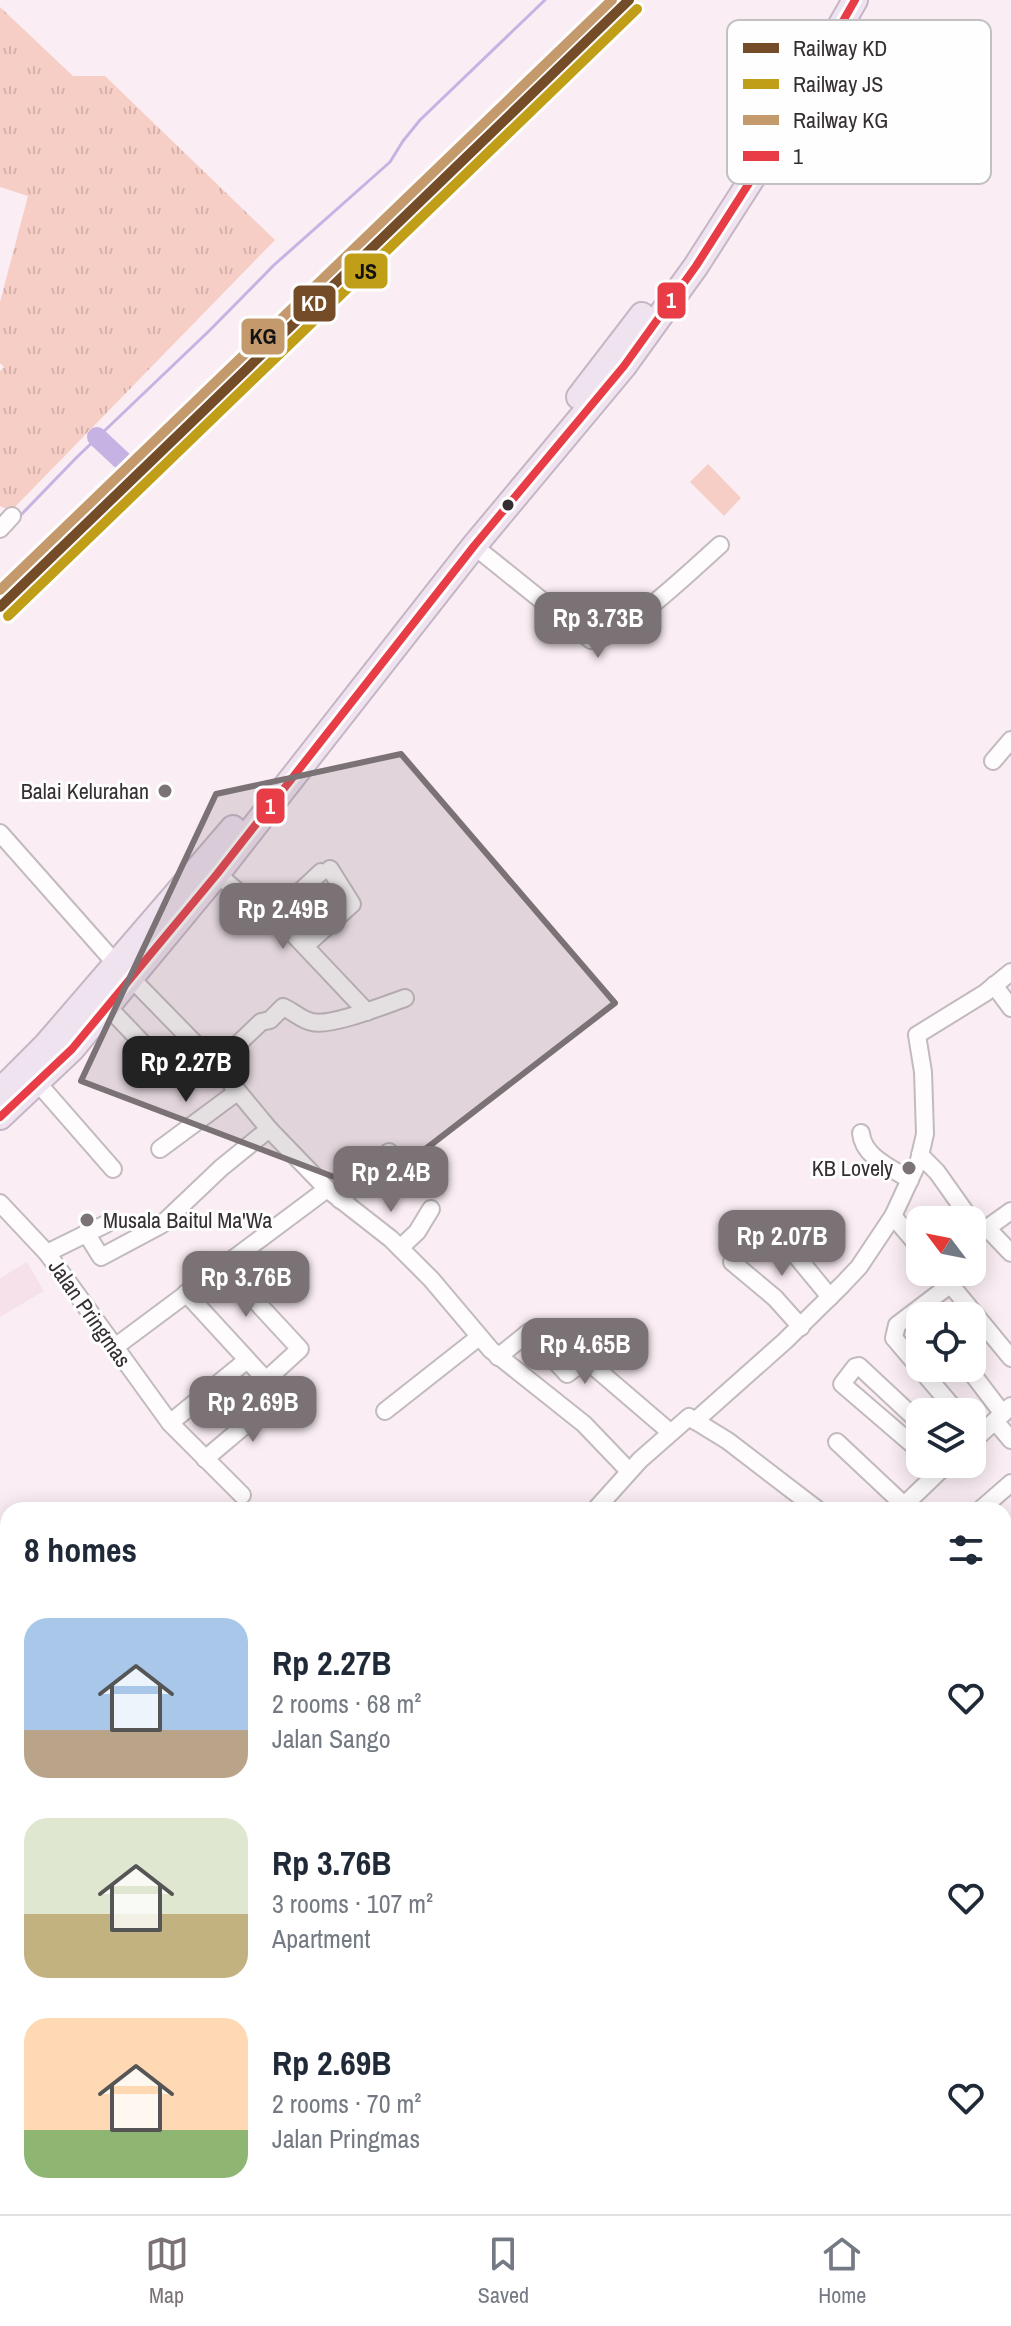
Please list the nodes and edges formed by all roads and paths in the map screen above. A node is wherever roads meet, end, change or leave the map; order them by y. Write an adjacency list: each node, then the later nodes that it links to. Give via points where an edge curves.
1 (837, 0): 3 (highway)
2 (855, 0): 4 (highway)
3 (825, 20)
4 (844, 20)
5 (730, 184): 17 (highway, via 643,315 386,631)
6 (749, 184): 10 (highway, via 610,384)
7 (12, 516): 8 (street)
8 (0, 529)
9 (720, 545): 10 (street, via 636,618 601,641 591,640)
10 (474, 546): 14 (highway)
11 (1011, 740): 12 (street)
12 (993, 761)
13 (0, 833): 17 (street)
14 (217, 874): 15 (street); 17 (highway)
15 (275, 915): 16 (street); 16 (street, via 326,871 352,904)
16 (305, 946): 23 (street)
17 (123, 971): 21 (highway); 24 (street); 27 (highway)
18 (1011, 972): 19 (street)
19 (994, 985): 22 (street); 34 (street, via 917,1035 926,1122)
20 (405, 998): 23 (street)
21 (107, 1006): 25 (street); 26 (highway)
22 (1011, 1008)
23 (367, 1012): 24 (street, via 313,1023 283,1007)
24 (216, 1065): 28 (street)
25 (174, 1076)
26 (37, 1082): 29 (highway); 35 (street)
27 (0, 1091)
28 (237, 1092): 30 (street); 32 (street)
29 (0, 1117)
30 (269, 1129): 37 (street); 47 (street, via 161,1225 101,1257)
31 (861, 1133): 36 (street, via 872,1155)
32 (160, 1149)
33 (389, 1152): 37 (street)
34 (920, 1155): 36 (street); 39 (street)
35 (113, 1169)
36 (910, 1180): 42 (street)
37 (333, 1195): 48 (street); 52 (street)
38 (0, 1203): 49 (street, Jalan Pringmas)
39 (961, 1206)
40 (431, 1209): 48 (street)
41 (1011, 1211): 45 (street)
42 (893, 1216): 46 (street); 56 (street, via 859,1267)
43 (106, 1224): 47 (street)
44 (763, 1227): 56 (street)
45 (988, 1229): 50 (street)
46 (906, 1231)
47 (86, 1233): 49 (street)
48 (400, 1248): 58 (street)
49 (47, 1253): 59 (street, Jalan Pringmas)
50 (1011, 1253)
51 (732, 1262): 57 (street)
52 (224, 1267): 55 (street); 62 (street, via 300,1350 266,1380)
53 (937, 1286): 64 (street, via 897,1325 894,1338)
54 (952, 1286): 61 (street)
55 (186, 1293): 59 (street); 62 (street)
56 (830, 1297): 57 (street)
57 (801, 1327): 69 (street)
58 (479, 1337): 60 (street); 67 (street)
59 (115, 1347): 70 (street, Jalan Pringmas)
60 (498, 1357): 72 (street, via 529,1332 567,1374 586,1360); 77 (street, via 584,1424)
61 (1011, 1358)
62 (247, 1360): 70 (street)
63 (979, 1382): 68 (street)
64 (945, 1398)
65 (276, 1399): 76 (street)
66 (906, 1410): 73 (street, via 859,1366 842,1384)
67 (385, 1411)
68 (1003, 1413): 71 (street); 74 (street)
69 (692, 1419): 72 (street); 82 (street)
70 (170, 1423): 76 (street, Jalan Pringmas)
71 (986, 1426)
72 (670, 1432): 77 (street)
73 (906, 1439)
74 (1011, 1440)
75 (837, 1442): 83 (street)
76 (205, 1459): 80 (street, Jalan Pringmas)
77 (629, 1471): 81 (street)
78 (930, 1478): 84 (street)
79 (1011, 1483): 85 (street)
80 (242, 1495)
81 (602, 1502)
82 (808, 1502)
83 (896, 1502)
84 (908, 1502)
85 (989, 1502)

